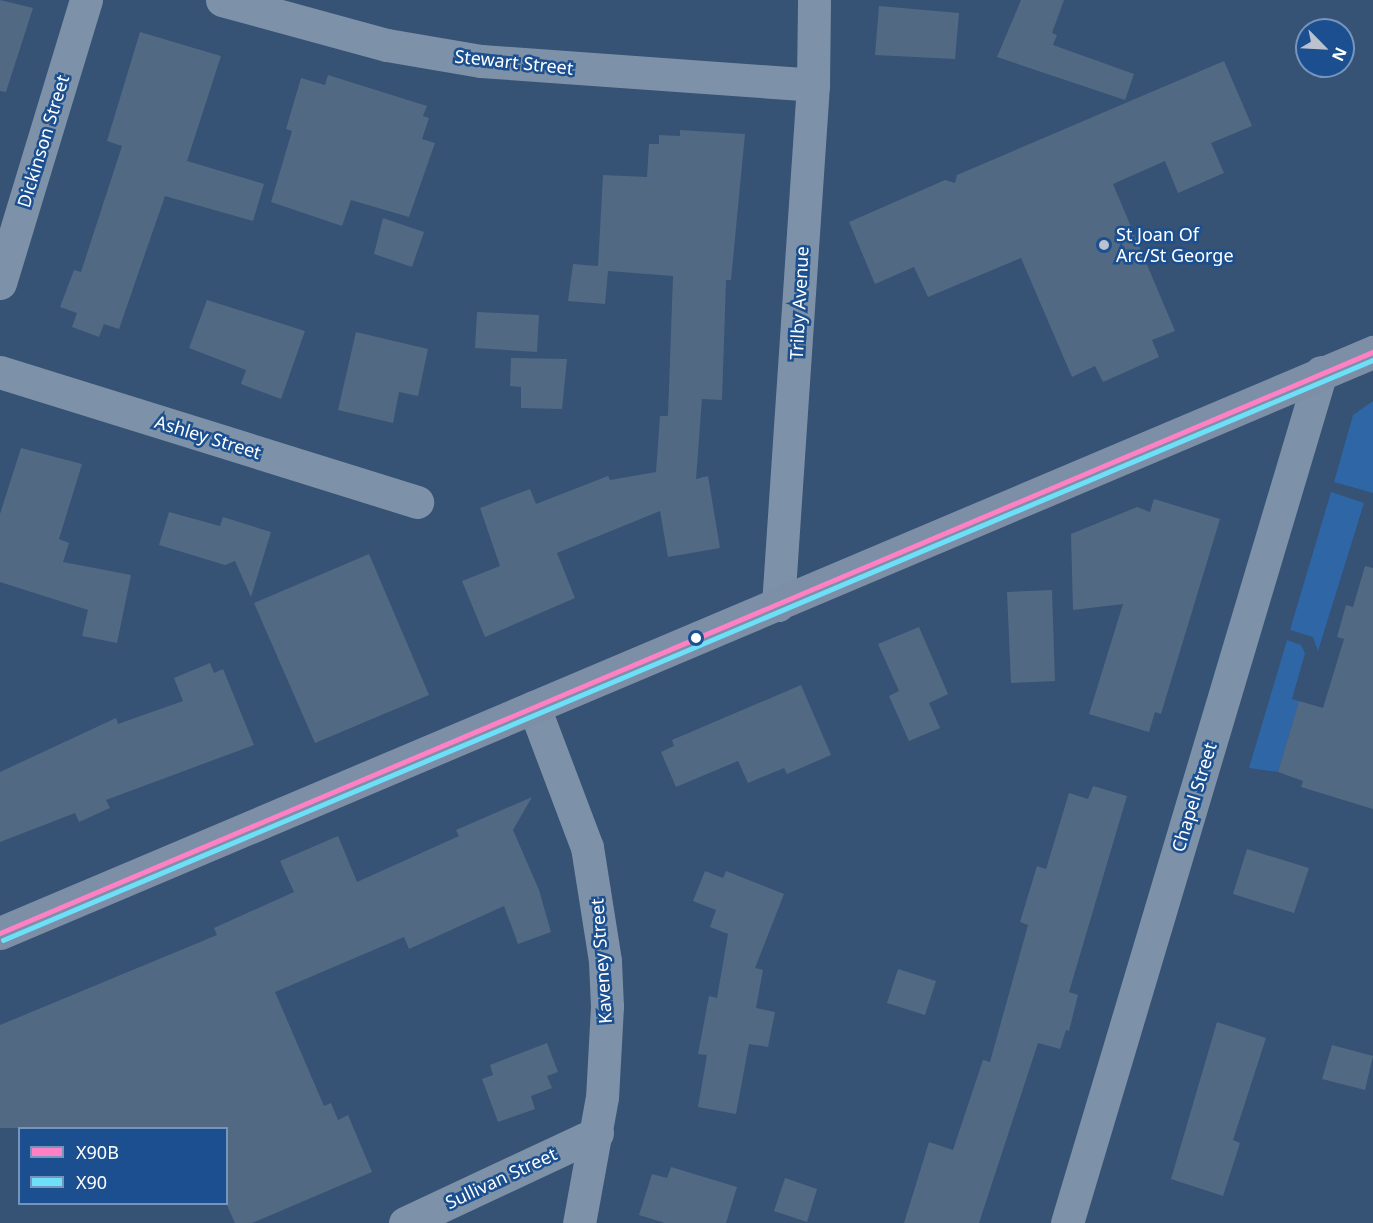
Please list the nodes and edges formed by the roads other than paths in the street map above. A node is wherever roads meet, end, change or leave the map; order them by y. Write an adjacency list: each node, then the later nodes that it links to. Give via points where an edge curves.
1 (86, 0): 5 (street, Dickinson Street)
2 (222, 0): 4 (street, Stewart Street, via 387,45 481,61)
3 (814, 0): 4 (street, Trilby Avenue)
4 (813, 85): 10 (street, Trilby Avenue)
5 (0, 283)
6 (1373, 352): 8 (main road)
7 (0, 372): 9 (street, Ashley Street)
8 (1321, 372): 10 (main road); 16 (street, Chapel Street)
9 (417, 502)
10 (778, 605): 11 (main road)
11 (534, 707): 12 (main road); 13 (street, Kaveney Street, via 587,847 601,922 607,1006)
12 (0, 933)
13 (597, 1133): 14 (street, Sullivan Street); 15 (street, Kaveney Street)
14 (405, 1223)
15 (579, 1223)
16 (1067, 1223)

